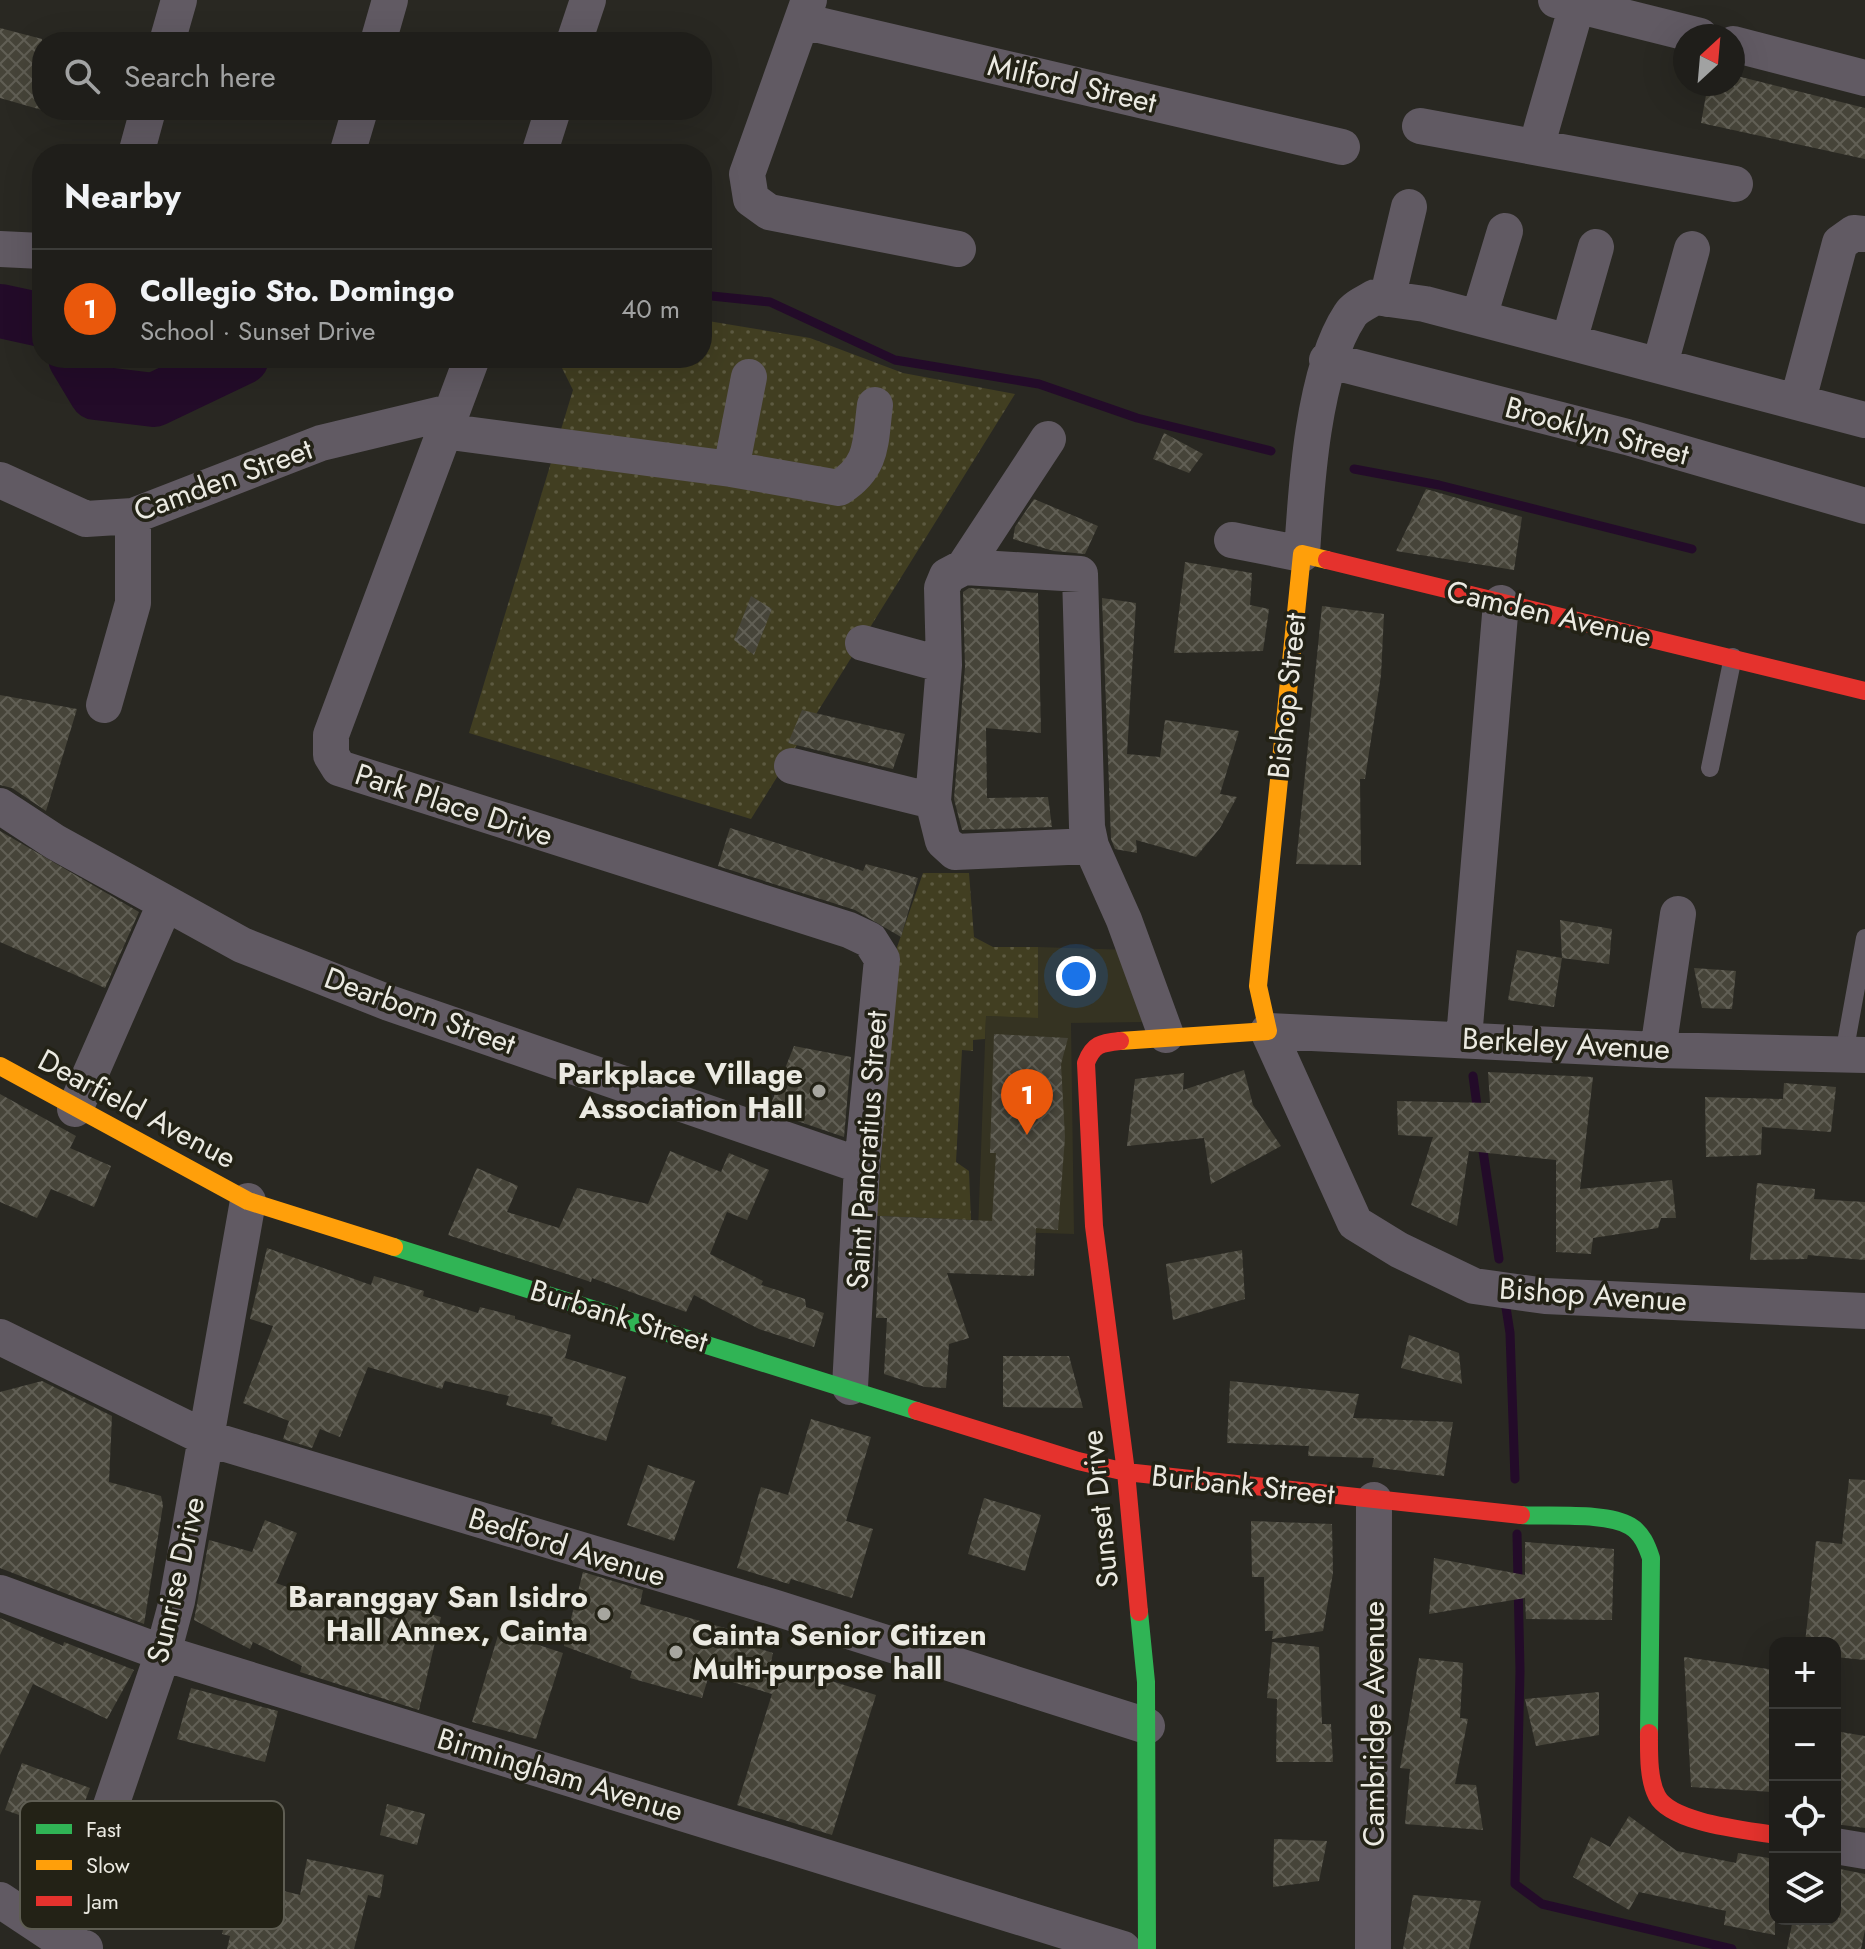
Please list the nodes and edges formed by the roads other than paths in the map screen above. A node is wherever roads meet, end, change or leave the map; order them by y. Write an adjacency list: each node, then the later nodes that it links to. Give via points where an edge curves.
1 (179, 0): 7 (street)
2 (390, 0): 8 (street)
3 (588, 0): 9 (street)
4 (1566, 2): 6 (street); 19 (street)
5 (806, 11): 20 (street, Milford Street); 27 (street, via 747,174 751,199 769,212)
6 (1673, 29)
7 (170, 32)
8 (381, 32)
9 (577, 32)
10 (1745, 47): 11 (street)
11 (1865, 78)
12 (145, 120): 16 (street)
13 (357, 120): 17 (street)
14 (550, 120): 18 (street)
15 (1420, 126): 19 (street)
16 (139, 144)
17 (350, 144)
18 (542, 144)
19 (1537, 144): 21 (street)
20 (1342, 147)
21 (1735, 184)
22 (1409, 207): 30 (street)
23 (1505, 231): 31 (street)
24 (1865, 234): 37 (street, via 1854,233 1840,243)
25 (1596, 247): 32 (street)
26 (0, 249): 29 (street)
27 (958, 249)
28 (1692, 249): 34 (street)
29 (32, 251)
30 (1387, 299): 31 (street); 33 (street, Bishop Street, via 1375,297 1352,312)
31 (1479, 317): 32 (street)
32 (1569, 341): 34 (street)
33 (1327, 360): 44 (street, Brooklyn Street, via 1627,437); 47 (street, Bishop Street, via 1304,507)
34 (1660, 364): 37 (street)
35 (468, 368): 40 (street, Park Place Drive)
36 (749, 377): 42 (street)
37 (1798, 400): 39 (street)
38 (875, 405): 42 (street, via 867,461 857,477 839,488)
39 (1865, 420)
40 (446, 422): 42 (street); 45 (street, Camden Street, via 321,443); 62 (street, Park Place Drive, via 331,735 331,755 339,768)
41 (1048, 439): 48 (street)
42 (731, 469)
43 (0, 480): 45 (street, Camden Street, via 86,519)
44 (1865, 506)
45 (133, 516): 54 (street, via 133,603)
46 (1232, 540): 47 (street, Camden Avenue)
47 (1302, 554): 49 (street, Camden Avenue); 64 (street, Bishop Street, via 1258,986)
48 (964, 567): 52 (street, via 947,576 942,588); 59 (street, via 1080,574)
49 (1501, 603): 51 (street, Camden Avenue); 66 (street)
50 (863, 643): 52 (street)
51 (1733, 657): 53 (street, Camden Avenue); 56 (lane)
52 (944, 665): 57 (street)
53 (1865, 691)
54 (104, 705)
55 (792, 766): 57 (street)
56 (1710, 768)
57 (933, 801): 59 (street, via 943,841 955,852)
58 (0, 806): 60 (street, Dearborn Street)
59 (1091, 846): 65 (street)
60 (165, 904): 70 (street); 71 (street, Dearborn Street, via 242,945 389,1003)
61 (1678, 914): 67 (street)
62 (849, 930): 71 (street, Saint Pancratius Street, via 870,940 882,959)
63 (1865, 938): 68 (lane)
64 (1268, 1031): 65 (street); 66 (street, Berkeley Avenue); 73 (street, Bishop Avenue, via 1355,1223 1474,1286 1545,1296)
65 (1166, 1035): 77 (street, Sunset Drive, via 1100,1043 1086,1063 1094,1226)
66 (1464, 1038): 67 (street, Berkeley Avenue)
67 (1658, 1050): 68 (street, Berkeley Avenue)
68 (1854, 1055)
69 (0, 1066): 70 (street, Dearfield Avenue)
70 (75, 1109): 72 (street, Dearfield Avenue)
71 (862, 1166): 75 (street, Saint Pancratius Street)
72 (248, 1201): 75 (street, Burbank Street); 76 (street, Sunrise Drive)
73 (1865, 1311)
74 (0, 1337): 76 (street, Bedford Avenue)
75 (850, 1387): 77 (street, Burbank Street)
76 (206, 1438): 80 (street, Sunrise Drive); 81 (street, Bedford Avenue, via 776,1608)
77 (1126, 1472): 78 (street, Burbank Street); 81 (street, Sunset Drive)
78 (1374, 1500): 83 (street, Burbank Street, via 1631,1526 1651,1558 1649,1756 1656,1795 1667,1809 1701,1821); 92 (street, Cambridge Avenue)
79 (0, 1593): 80 (street, Birmingham Avenue)
80 (163, 1653): 82 (street, Sunrise Drive); 90 (street, Birmingham Avenue)
81 (1147, 1726): 91 (street, Sunset Drive)
82 (117, 1801)
83 (1769, 1834)
84 (1841, 1847): 85 (street)
85 (1865, 1851)
86 (0, 1900): 87 (street)
87 (20, 1913)
88 (44, 1929): 89 (street)
89 (72, 1947)
90 (1123, 1949)
91 (1147, 1949)
92 (1373, 1949)

